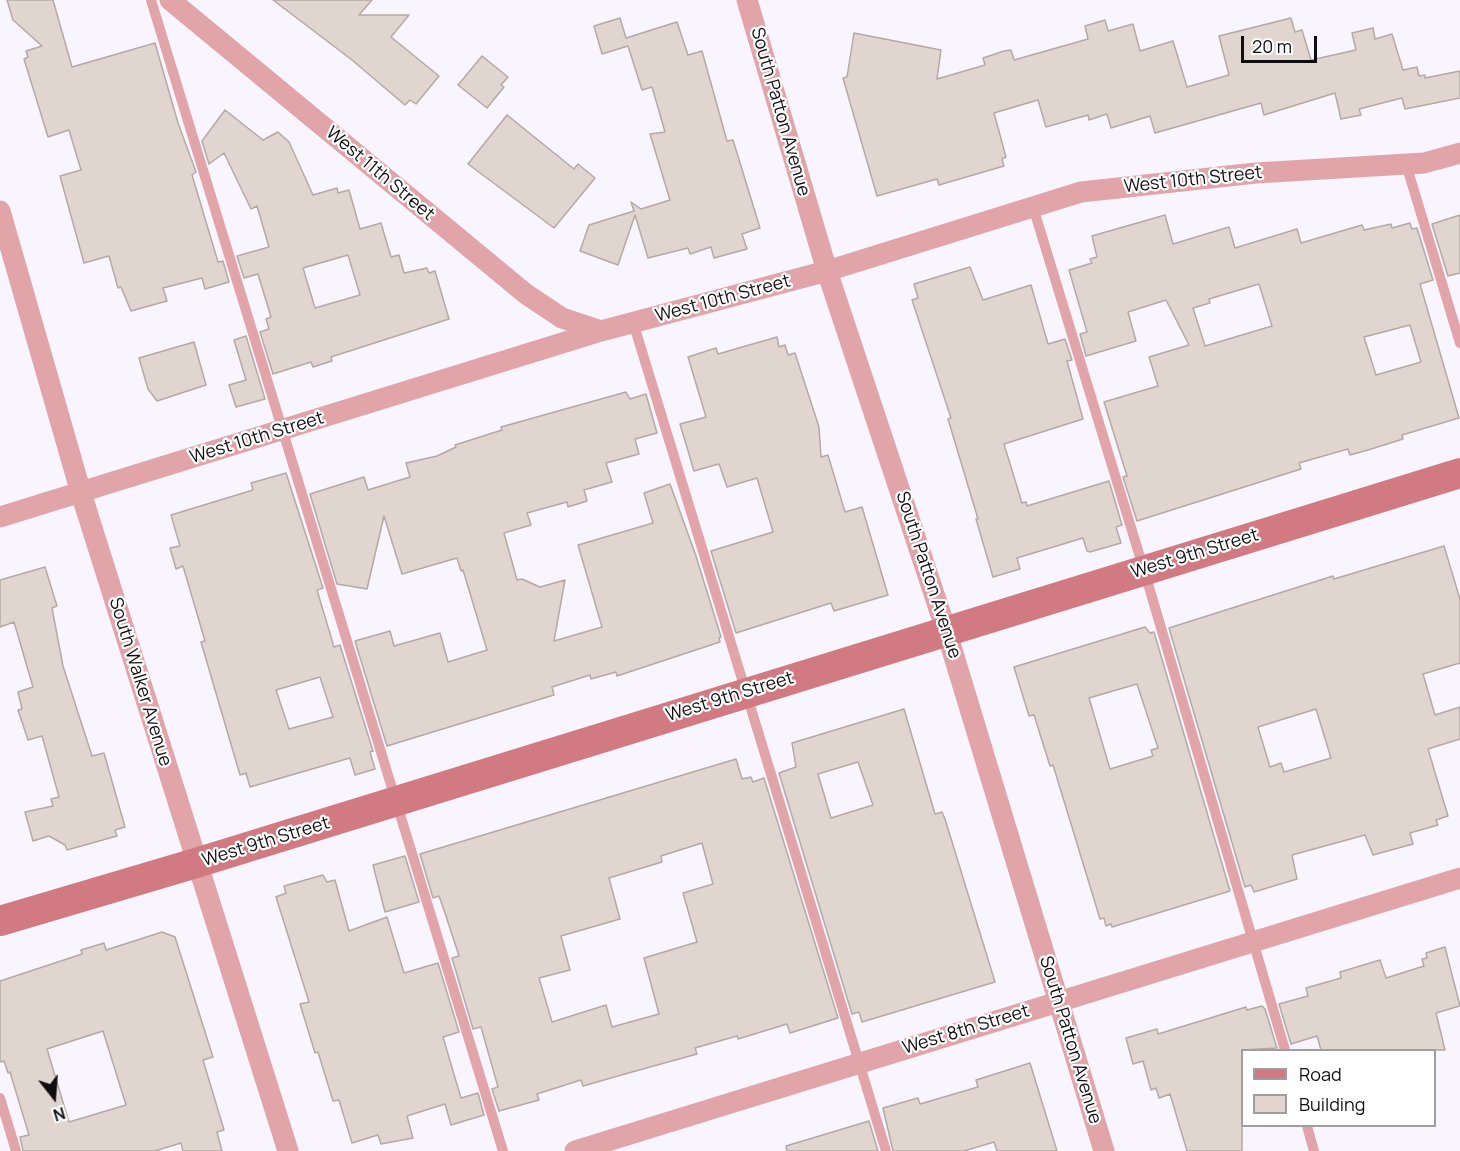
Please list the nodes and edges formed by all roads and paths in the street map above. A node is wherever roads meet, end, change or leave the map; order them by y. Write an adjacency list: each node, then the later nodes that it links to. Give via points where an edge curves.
1 (151, 0): 12 (lane)
2 (170, 0): 10 (street, West 11th Street, via 526,294 562,318)
3 (747, 0): 8 (street, South Patton Avenue)
4 (1460, 153): 5 (street, West 10th Street)
5 (1406, 164): 6 (street, West 10th Street, via 1256,173 1081,192); 11 (lane)
6 (1033, 207): 8 (street, West 10th Street); 16 (lane)
7 (0, 211): 14 (street, South Walker Avenue)
8 (827, 271): 9 (street, West 10th Street); 17 (street, South Patton Avenue)
9 (633, 322): 10 (street, West 10th Street); 18 (lane)
10 (601, 331): 12 (street, West 10th Street)
11 (1460, 343)
12 (285, 430): 14 (street, West 10th Street); 19 (lane)
13 (1460, 473): 16 (main road, West 9th Street)
14 (81, 493): 15 (street, West 10th Street); 20 (street, South Walker Avenue)
15 (0, 517)
16 (1144, 570): 17 (main road, West 9th Street); 23 (lane)
17 (946, 630): 18 (main road, West 9th Street); 24 (street, South Patton Avenue)
18 (748, 692): 19 (main road, West 9th Street); 26 (lane)
19 (398, 801): 20 (main road, West 9th Street); 31 (lane)
20 (196, 863): 22 (main road, West 9th Street); 30 (street, South Walker Avenue)
21 (1460, 878): 23 (street, West 8th Street)
22 (1, 917)
23 (1254, 941): 24 (street, West 8th Street); 25 (lane)
24 (1058, 1002): 26 (street, West 8th Street); 34 (street, South Patton Avenue)
25 (1285, 1049)
26 (860, 1063): 32 (street, West 8th Street); 33 (lane)
27 (0, 1098): 29 (lane)
28 (1308, 1127): 35 (lane)
29 (16, 1151)
30 (288, 1151)
31 (503, 1151)
32 (575, 1151)
33 (886, 1151)
34 (1104, 1151)
35 (1314, 1151)

